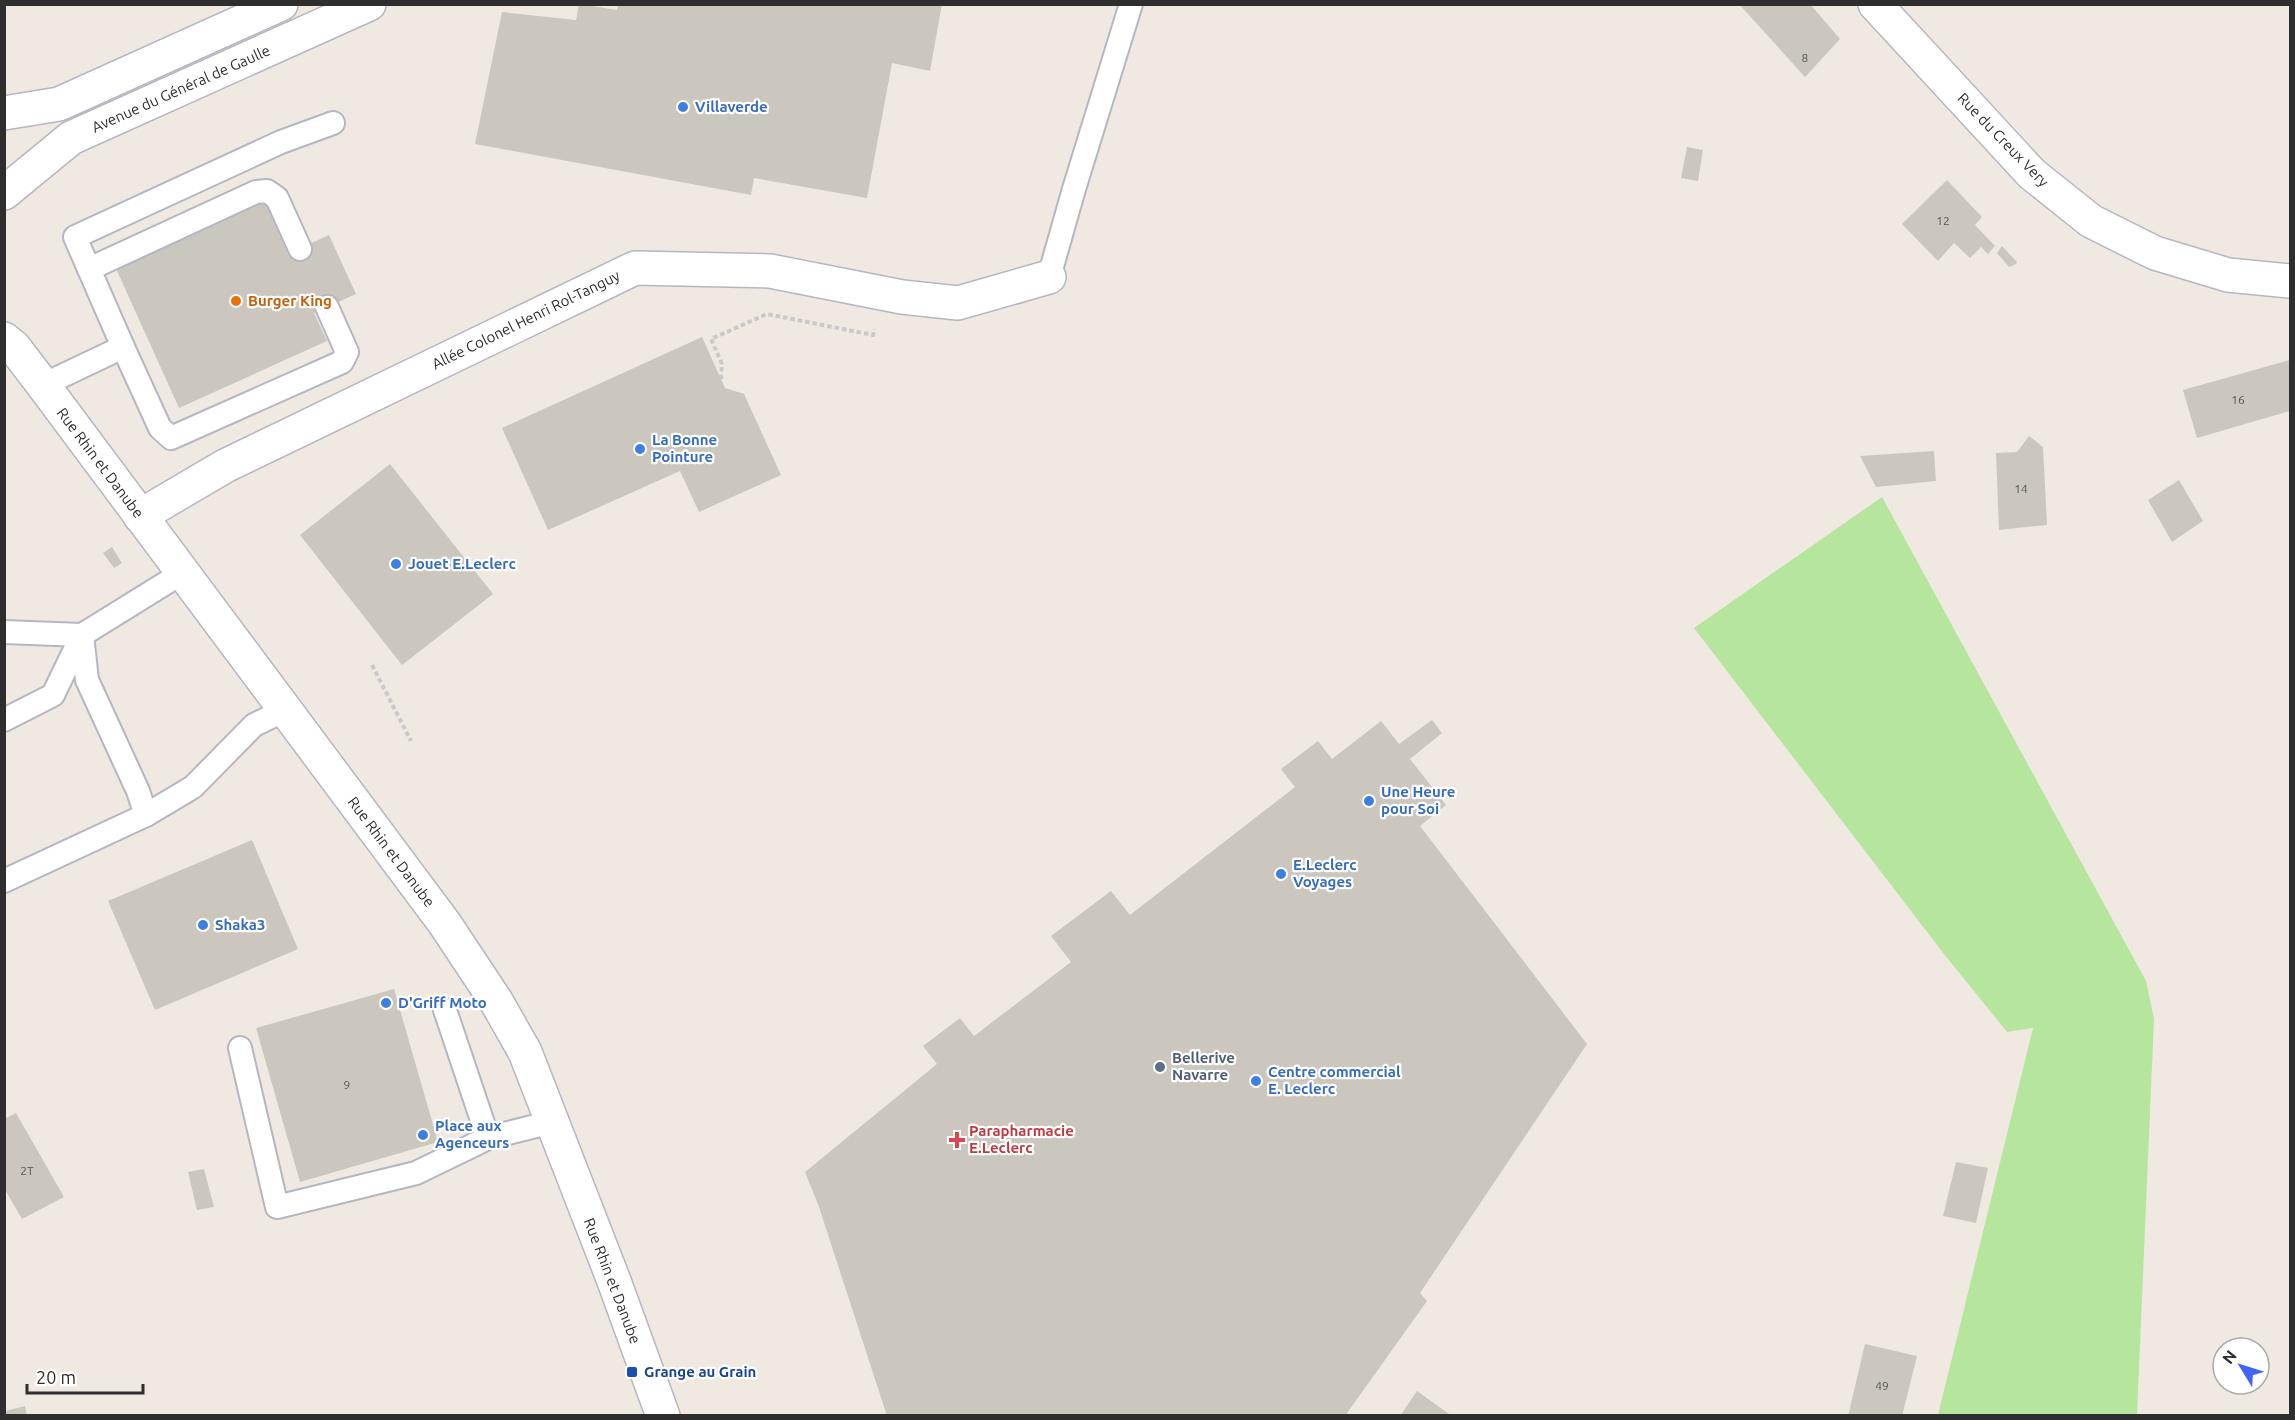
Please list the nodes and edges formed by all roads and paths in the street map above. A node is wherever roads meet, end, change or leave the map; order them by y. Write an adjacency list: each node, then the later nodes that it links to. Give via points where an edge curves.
1 (281, 4): 5 (street, via 59,104)
2 (369, 4): 7 (street, Avenue du Général de Gaulle, via 71,138)
3 (1131, 4): 10 (lane)
4 (1875, 4): 11 (street, Rue du Creux Very, via 2032,174 2091,220 2155,253 2228,275)
5 (4, 114)
6 (333, 123): 9 (lane, via 280,142 75,237)
7 (4, 193)
8 (300, 249): 9 (lane, via 277,198 267,191 256,192)
9 (89, 268): 15 (lane)
10 (1049, 277): 18 (street, Allée Colonel Henri Rol-Tanguy, via 958,303 902,297 770,271 635,268 225,466)
11 (2290, 281)
12 (327, 307): 15 (lane, via 347,352 342,362 171,438 160,428)
13 (874, 325): 16 (path, via 873,335 767,314 711,339 722,364)
14 (8, 336): 17 (street, Rue Rhin et Danube)
15 (123, 347): 17 (lane)
16 (720, 379)
17 (43, 385): 18 (street, Rue Rhin et Danube)
18 (140, 516): 19 (street, Rue Rhin et Danube)
19 (182, 573): 21 (lane); 23 (street, Rue Rhin et Danube)
20 (4, 632): 21 (lane)
21 (82, 635): 24 (lane, via 53,694); 26 (lane, via 87,680)
22 (372, 665): 25 (path)
23 (285, 710): 26 (lane, via 254,725 193,787); 30 (street, Rue Rhin et Danube, via 445,924 496,1001 525,1052)
24 (4, 720)
25 (411, 741)
26 (146, 815): 27 (lane)
27 (4, 881)
28 (445, 1010): 31 (lane)
29 (240, 1048): 31 (lane, via 277,1208 417,1173)
30 (552, 1122): 31 (lane); 32 (street, Rue Rhin et Danube)
31 (488, 1138)
32 (663, 1416)

